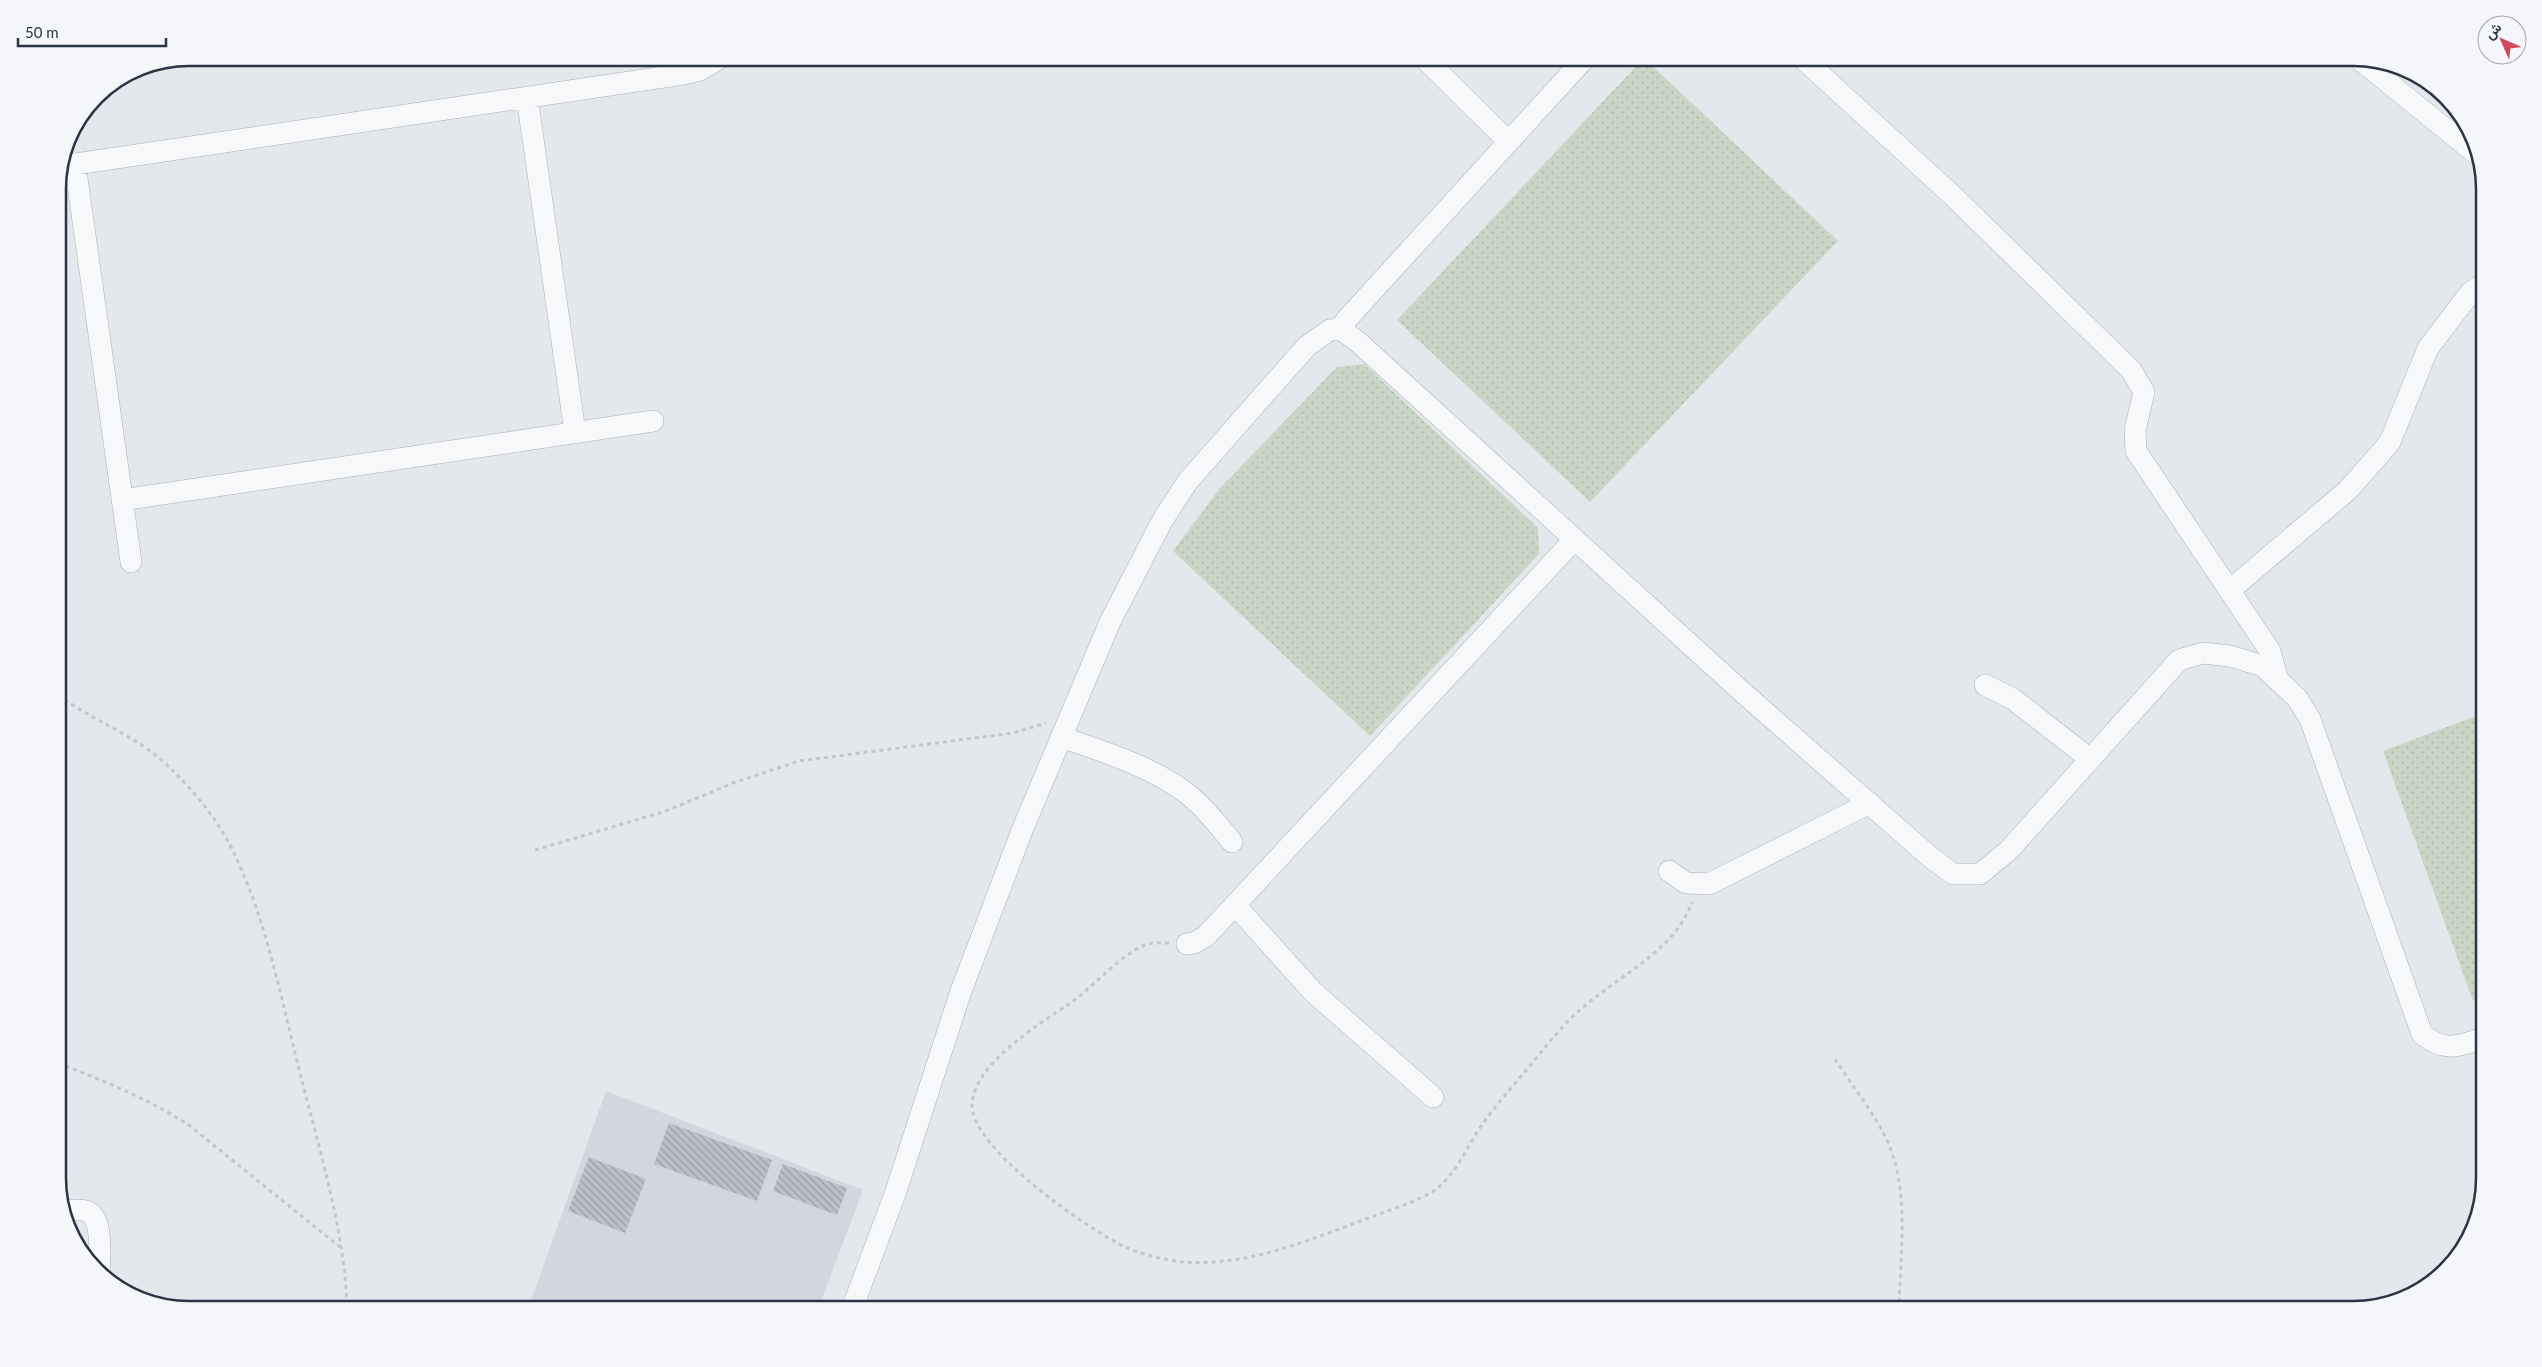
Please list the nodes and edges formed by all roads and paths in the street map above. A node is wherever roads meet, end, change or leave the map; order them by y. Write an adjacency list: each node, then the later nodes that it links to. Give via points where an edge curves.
1 (707, 66): 6 (street, via 684,74)
2 (1431, 66): 7 (street)
3 (1578, 66): 7 (street)
4 (1810, 66): 18 (street, via 1952,194 2131,370 2144,392 2135,430 2136,451)
5 (2369, 67): 8 (street)
6 (528, 97): 9 (street); 14 (street)
7 (1508, 141): 12 (street)
8 (2468, 147)
9 (68, 165)
10 (68, 167): 15 (street)
11 (2475, 289): 18 (street, via 2428,348 2390,442 2348,490)
12 (1340, 330): 16 (street, via 1357,341); 22 (street, via 1330,330 1307,346 1188,481 1138,566)
13 (653, 420): 14 (street)
14 (575, 432): 15 (street)
15 (122, 500): 17 (street)
16 (1574, 540): 25 (street); 30 (street)
17 (131, 562)
18 (2230, 590): 19 (street, via 2270,651)
19 (2278, 681): 24 (street, via 2263,666 2230,656 2202,654 2179,660); 32 (street, via 2297,698 2310,719 2422,1034 2448,1048)
20 (1985, 685): 24 (street, via 2013,699)
21 (67, 700): 37 (path, via 139,742 171,768 228,842 250,890 267,944 322,1161)
22 (1074, 707): 23 (street); 27 (path, via 1044,723 1013,733 799,761 732,783 666,811)
23 (1061, 737): 26 (street, via 1170,782 1204,808); 40 (street, via 961,991 895,1194)
24 (2090, 759): 25 (street, via 2009,850 1980,874 1953,874)
25 (1870, 803): 29 (street, via 1719,880)
26 (1232, 842)
27 (535, 850)
28 (1669, 871): 29 (street, via 1686,883)
29 (1697, 885): 31 (path, via 1678,931 1565,1024 1485,1121 1449,1176 1437,1188 1398,1207 1266,1253 1208,1262 1182,1262 1127,1248 1075,1218 988,1142 974,1121 972,1106 976,1088 999,1058 1095,985 1125,957 1146,944)
30 (1235, 906): 31 (street, via 1206,936); 35 (street, via 1314,992)
31 (1188, 944)
32 (2476, 1040)
33 (1835, 1059): 41 (path, via 1885,1136 1898,1172 1901,1210)
34 (67, 1066): 37 (path, via 125,1089 166,1110)
35 (1433, 1098)
36 (71, 1211): 38 (street, via 84,1210 93,1215)
37 (340, 1247): 39 (path)
38 (99, 1261)
39 (347, 1301)
40 (855, 1301)
41 (1899, 1301)

